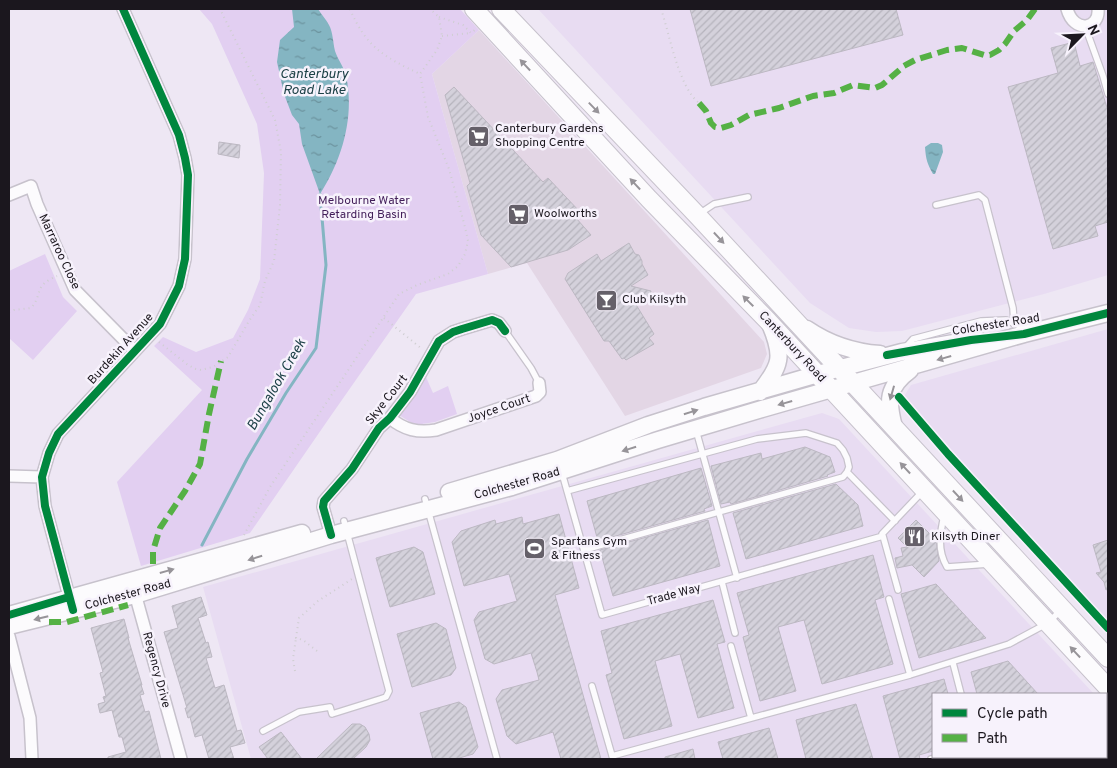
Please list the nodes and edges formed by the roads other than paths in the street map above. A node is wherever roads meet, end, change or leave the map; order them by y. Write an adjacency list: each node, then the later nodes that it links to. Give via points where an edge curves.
1 (123, 9): 20 (street, Burdekin Avenue, via 179,135 188,175 185,259 179,286 160,324)
2 (474, 9): 9 (main road, Canterbury Road, one-way to 2)
3 (501, 9): 7 (main road, Canterbury Road)
4 (1067, 9): 6 (street, via 1076,25)
5 (1098, 9): 6 (street, via 1096,19)
6 (1084, 26): 8 (lane)
7 (569, 82): 9 (street); 13 (main road, Canterbury Road, one-way to 13)
8 (1108, 94)
9 (554, 95): 14 (main road, Canterbury Road, one-way to 9)
10 (9, 195): 20 (street, Marraroo Close, via 31,186 75,290)
11 (748, 197): 13 (lane)
12 (936, 205): 18 (lane, via 978,195 985,200 1013,308)
13 (692, 209): 14 (main road); 17 (main road, Canterbury Road, one-way to 17)
14 (674, 226): 16 (main road, Canterbury Road, one-way to 14)
15 (1108, 313): 18 (main road, Colchester Road)
16 (768, 321): 24 (main road, Canterbury Road); 28 (main road, via 778,347 778,365)
17 (797, 321): 21 (main road, via 832,343 858,351); 23 (main road, Canterbury Road)
18 (1024, 330): 21 (main road, Colchester Road); 22 (main road, Colchester Road, one-way to 22)
19 (505, 331): 26 (lane, Joyce Court, via 531,368); 29 (street, Skye Court, via 492,320 445,336)
20 (135, 351): 36 (street, Burdekin Avenue, via 58,434)
21 (894, 354): 23 (main road, Colchester Road)
22 (914, 367): 25 (main road, Colchester Road); 30 (main road, one-way to 30, via 894,385 890,413)
23 (840, 368): 24 (main road, Colchester Road); 25 (main road, Canterbury Road)
24 (818, 374): 27 (main road, Canterbury Road); 28 (main road, Colchester Road)
25 (854, 383): 27 (main road, Colchester Road); 30 (main road, Canterbury Road)
26 (538, 388): 29 (street, Joyce Court, via 446,427 426,432 411,430)
27 (832, 390): 31 (main road, Colchester Road, one-way to 31); 37 (main road, Canterbury Road, one-way to 27)
28 (760, 392): 33 (main road, Colchester Road, one-way to 28, via 648,425)
29 (390, 418): 43 (street, Skye Court, via 324,501 324,507)
30 (894, 427): 53 (main road, Canterbury Road, one-way to 53)
31 (696, 429): 32 (lane); 33 (main road, Colchester Road, one-way to 33)
32 (702, 454): 34 (lane, via 757,439 806,433 837,443 847,458); 38 (lane); 40 (lane)
33 (559, 466): 38 (lane, Trade Way); 39 (main road, Colchester Road, via 512,487)
34 (847, 472): 40 (lane, via 843,477); 42 (lane)
35 (9, 476): 36 (street)
36 (42, 477): 52 (street, Burdekin Avenue, via 44,506)
37 (925, 489): 41 (main road, Canterbury Road); 42 (lane)
38 (567, 492): 45 (lane, Trade Way)
39 (427, 504): 43 (main road, Colchester Road); 71 (lane)
40 (719, 512): 45 (lane); 47 (lane)
41 (945, 512): 46 (main road, Canterbury Road); 46 (lane, via 939,537 946,567)
42 (894, 520): 44 (lane)
43 (338, 528): 49 (main road, Colchester Road, one-way to 49); 49 (main road, Colchester Road, one-way to 43, via 242,549); 67 (lane, via 359,577 389,691 386,697 332,714 330,707 299,712)
44 (883, 536): 47 (lane, Trade Way); 50 (lane)
45 (584, 550): 48 (lane, Trade Way, via 602,615)
46 (994, 564): 55 (main road, Canterbury Road)
47 (736, 578): 48 (lane, Trade Way)
48 (722, 582): 57 (lane)
49 (134, 588): 52 (main road, Colchester Road); 70 (street, Regency Drive)
50 (898, 590)
51 (889, 599): 62 (lane)
52 (71, 604): 54 (main road, Colchester Road); 56 (main road, Colchester Road, one-way to 56)
53 (1062, 608): 55 (lane); 60 (main road, Canterbury Road)
54 (9, 615)
55 (1048, 623): 61 (lane, via 1009,644); 64 (main road, Canterbury Road, one-way to 55)
56 (9, 626)
57 (735, 633)
58 (9, 636): 69 (street, via 29,712)
59 (731, 646): 66 (lane)
60 (1108, 658)
61 (953, 662): 62 (lane); 65 (lane)
62 (910, 675): 66 (lane)
63 (592, 686): 68 (lane)
64 (1108, 688)
65 (961, 693)
66 (751, 718): 68 (lane)
67 (263, 731)
68 (613, 758)
69 (32, 759)
70 (181, 759)
71 (497, 759)

